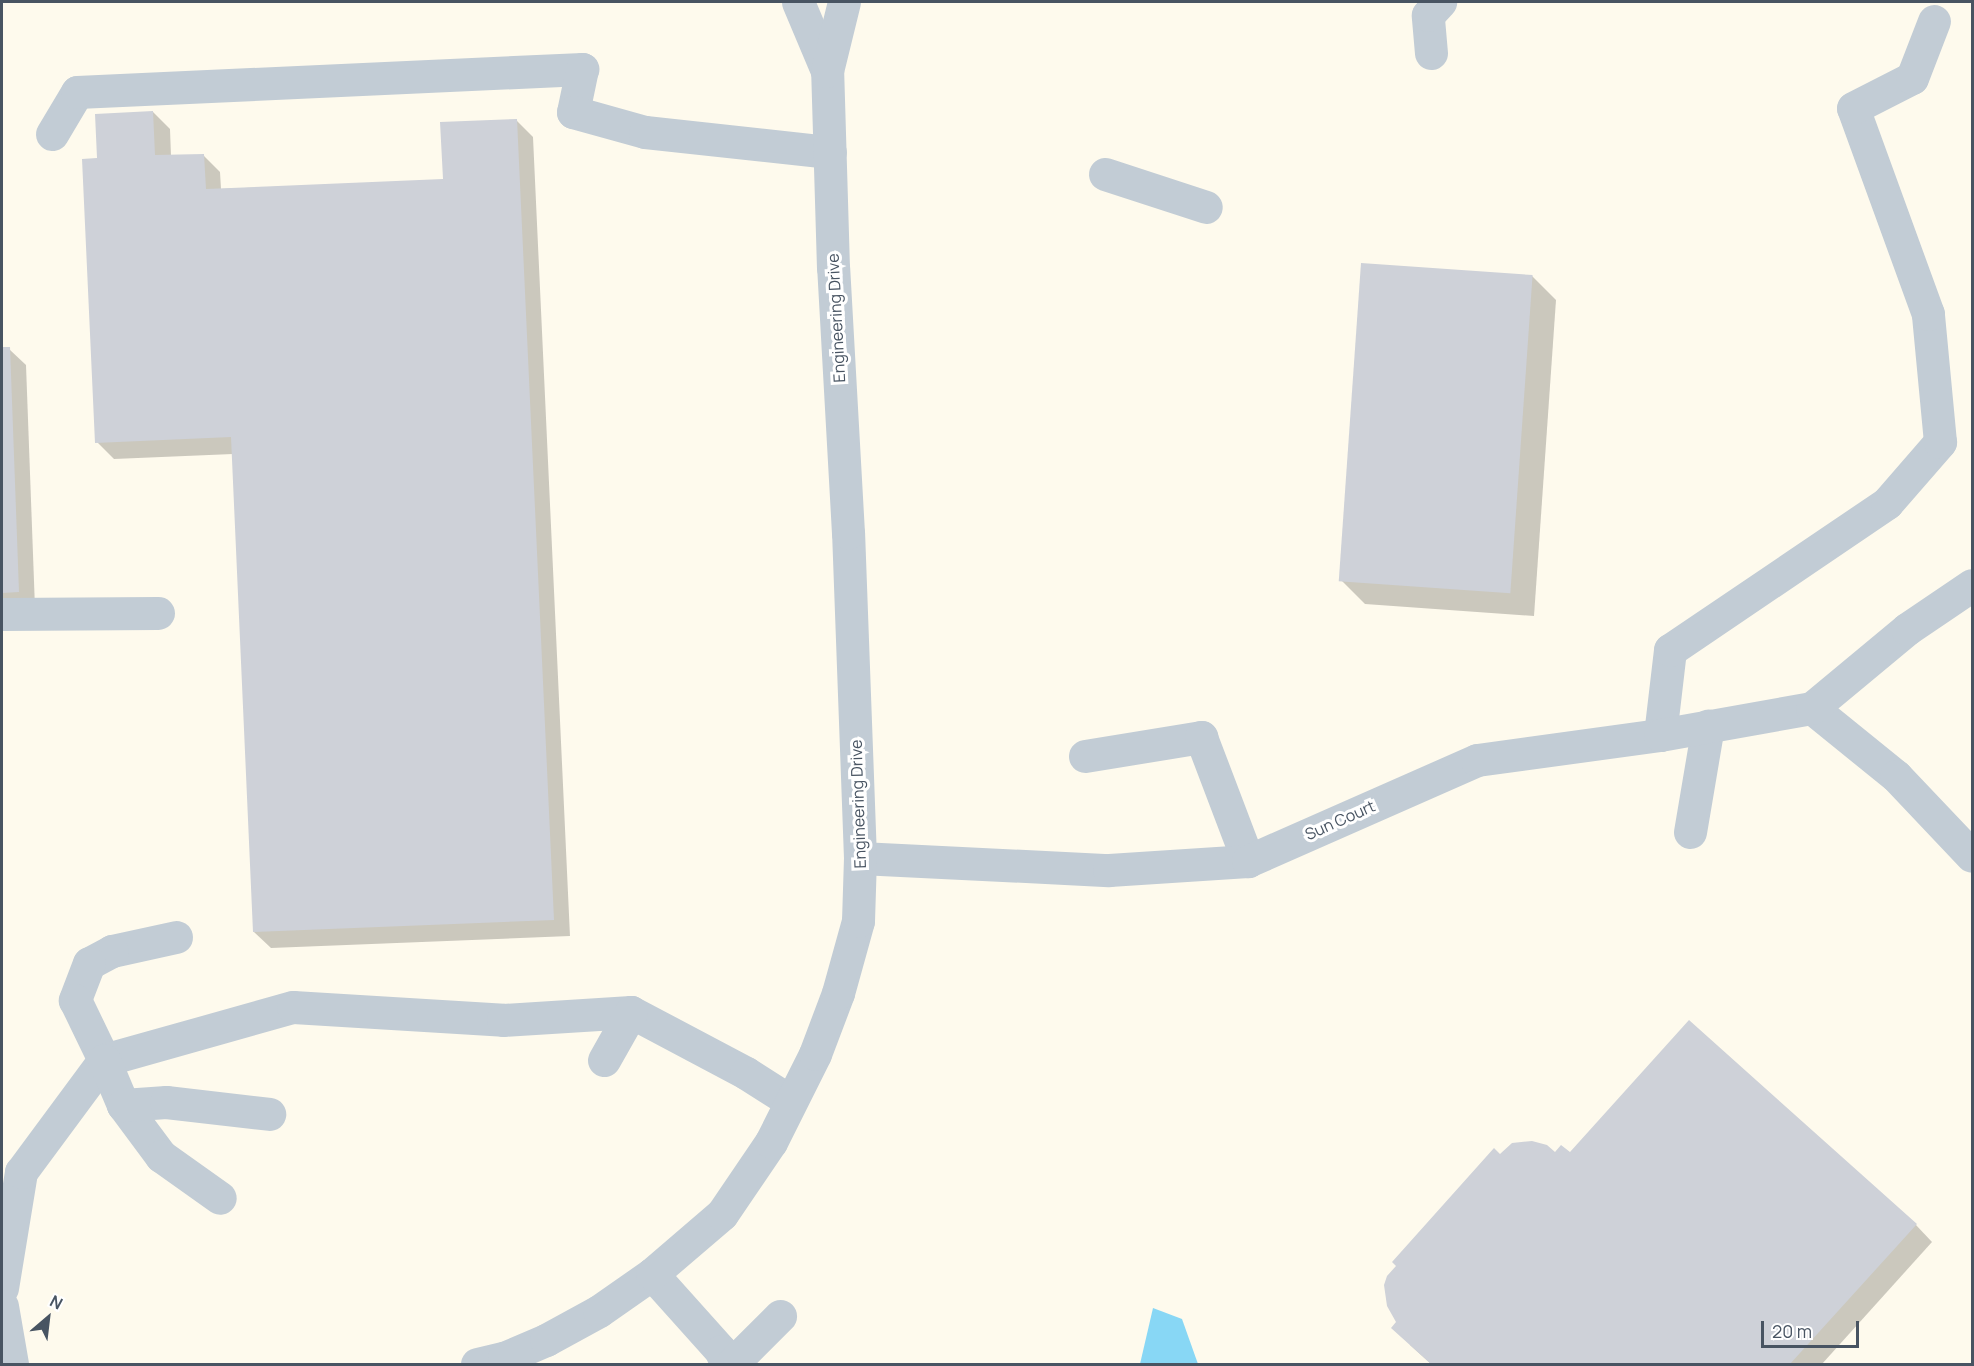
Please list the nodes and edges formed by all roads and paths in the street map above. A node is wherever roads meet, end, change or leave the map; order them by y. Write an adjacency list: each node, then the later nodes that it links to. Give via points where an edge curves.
1 (798, 2): 6 (street, Engineering Drive)
2 (844, 2): 6 (street, Engineering Drive)
3 (1440, 2): 5 (street, via 1428,15)
4 (1934, 21): 16 (street, via 1912,78 1853,108 1928,314 1940,442 1887,503 1670,650)
5 (1431, 53)
6 (827, 71): 8 (street, Engineering Drive)
7 (52, 134): 8 (street, via 77,92 582,69 573,112 645,132)
8 (830, 152): 20 (street, Engineering Drive)
9 (1105, 174): 10 (street)
10 (1206, 207)
11 (1972, 585): 14 (street, via 1908,629)
12 (158, 613): 13 (street)
13 (2, 614)
14 (1812, 708): 15 (street, Sun Court); 19 (street, via 1896,776)
15 (1708, 726): 16 (street, Sun Court); 18 (street)
16 (1660, 735): 21 (street, Sun Court, via 1477,759)
17 (1085, 756): 21 (street, via 1201,737)
18 (1690, 832)
19 (1972, 856)
20 (860, 858): 21 (street, Sun Court, via 1109,870); 26 (street, Engineering Drive, via 858,921 841,982 815,1054)
21 (1248, 861)
22 (176, 937): 24 (street, via 112,951 89,963 75,1000)
23 (631, 1012): 24 (street, via 503,1020 293,1007); 25 (street); 26 (street)
24 (104, 1060): 27 (street); 31 (street, via 21,1172)
25 (604, 1060)
26 (790, 1101): 32 (street, Engineering Drive, via 771,1142 722,1214)
27 (123, 1105): 28 (street, via 166,1102); 30 (street, via 160,1156)
28 (269, 1114)
29 (2, 1176): 31 (street)
30 (220, 1198)
31 (13, 1217): 33 (street)
32 (652, 1274): 36 (street, Engineering Drive, via 599,1311); 38 (street, via 721,1351)
33 (2, 1288)
34 (2, 1306): 37 (street)
35 (780, 1316): 39 (street)
36 (496, 1362)
37 (12, 1365)
38 (726, 1365)
39 (732, 1365)

